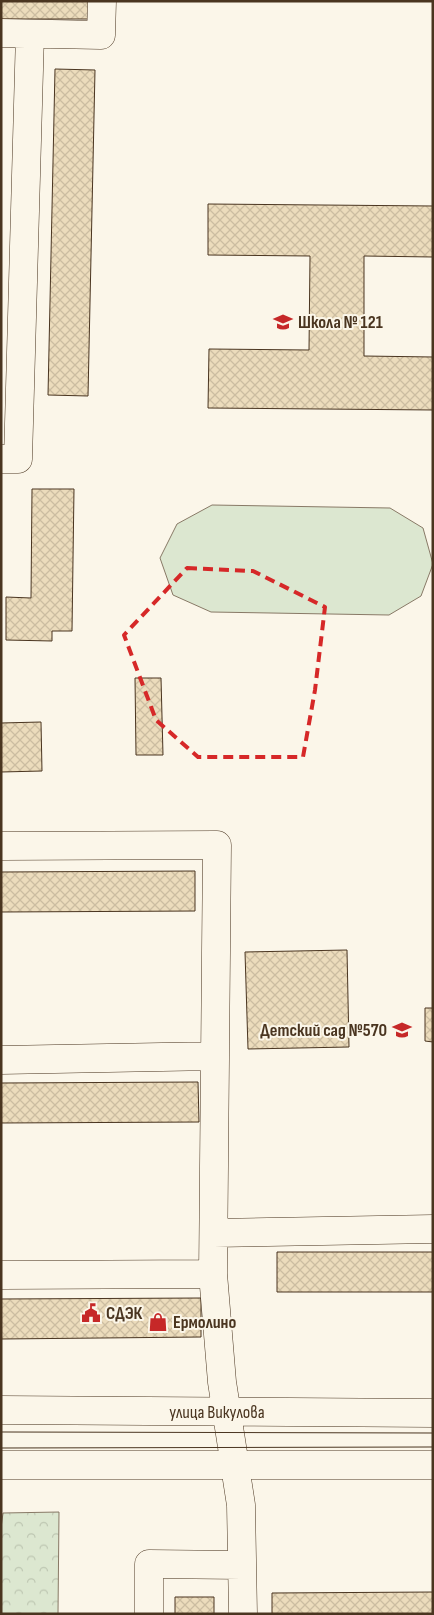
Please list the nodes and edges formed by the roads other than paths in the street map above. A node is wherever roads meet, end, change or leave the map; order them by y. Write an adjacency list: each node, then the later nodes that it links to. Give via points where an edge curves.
1 (102, 1): 3 (street, via 101,35)
2 (1, 33): 3 (street)
3 (30, 34): 4 (street, via 18,459)
4 (1, 459)
5 (1, 846): 6 (street, via 217,845)
6 (215, 1056): 7 (street); 9 (street)
7 (1, 1060)
8 (433, 1229): 9 (street)
9 (214, 1233): 10 (street)
10 (213, 1274): 11 (street); 13 (street)
11 (1, 1275)
12 (1, 1410): 13 (street, улица Викулова)
13 (227, 1412): 14 (street, улица Викулова); 16 (street)
14 (433, 1413)
15 (1, 1465): 16 (street)
16 (235, 1465): 17 (street); 18 (street, via 241,1505)
17 (433, 1465)
18 (241, 1565): 19 (street, via 149,1564); 20 (street)
19 (149, 1614)
20 (243, 1614)

